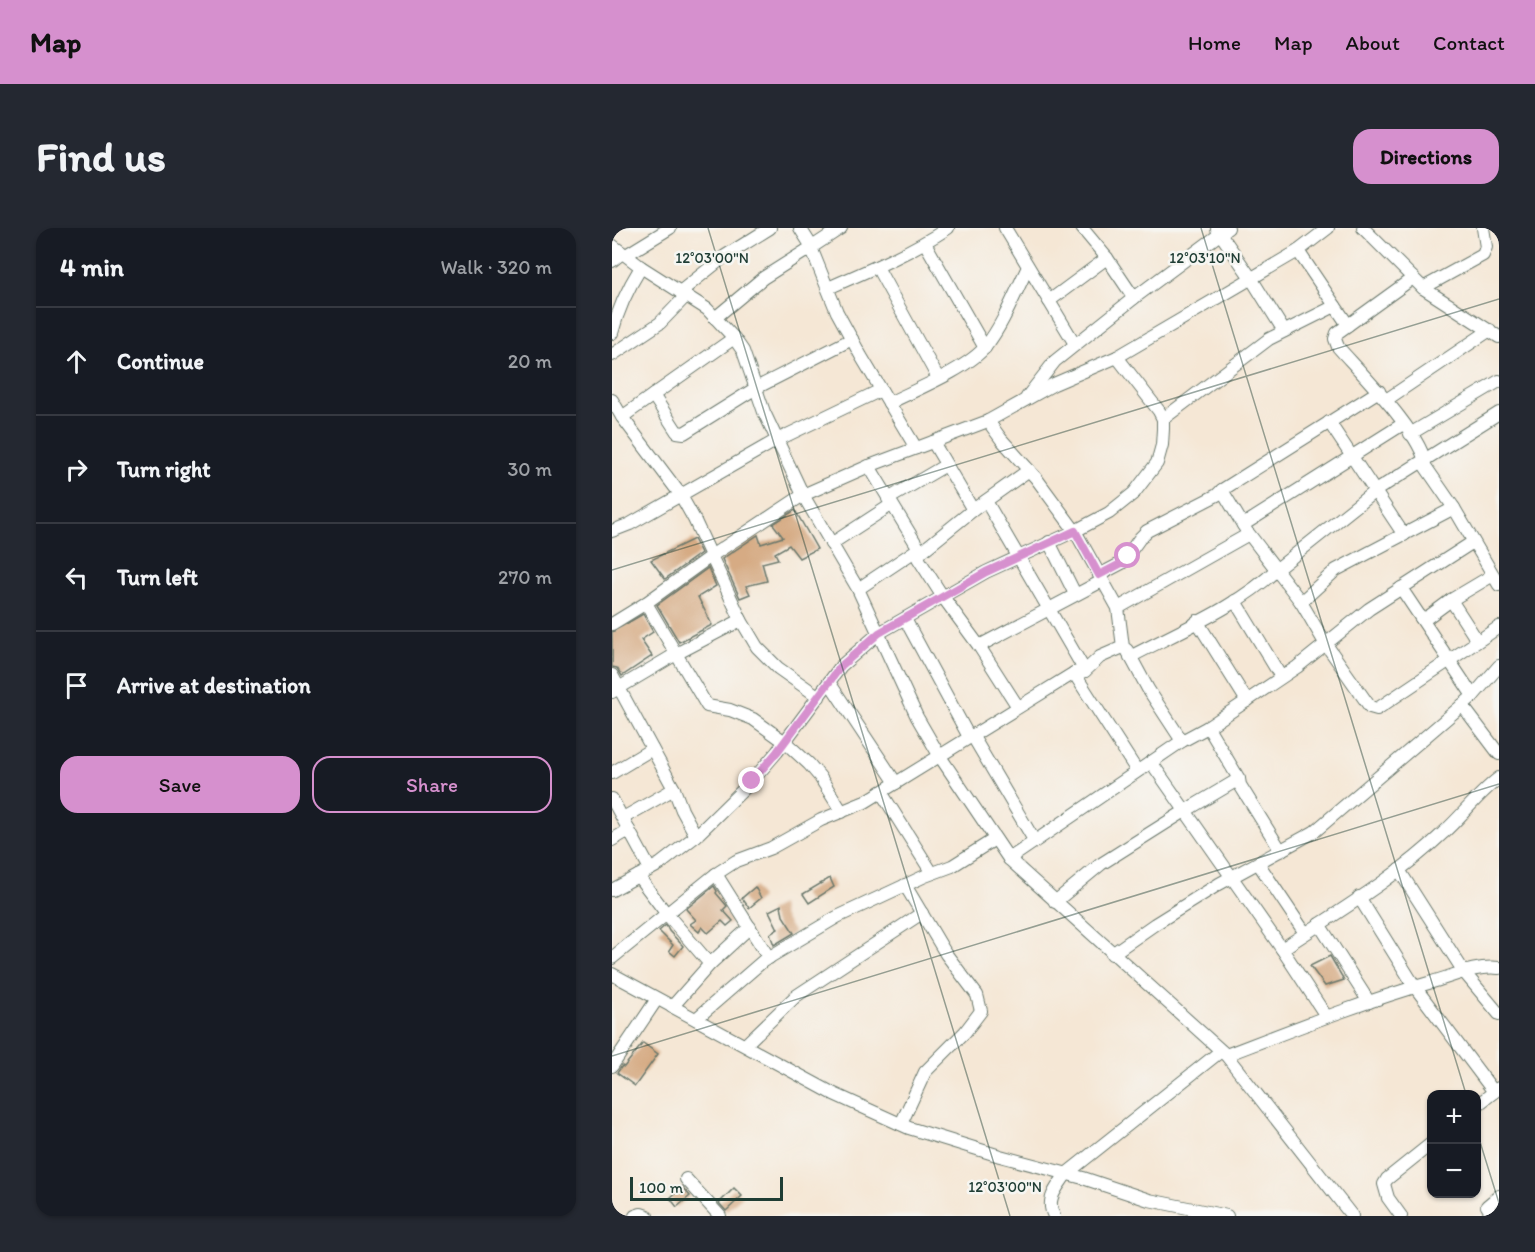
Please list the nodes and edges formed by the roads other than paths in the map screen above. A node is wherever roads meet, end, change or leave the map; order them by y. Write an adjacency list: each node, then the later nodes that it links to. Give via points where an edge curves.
1 (670, 228): 16 (street)
2 (770, 228): 26 (street, via 725,256)
3 (800, 228): 13 (street)
4 (841, 228): 13 (street)
5 (948, 228): 12 (street)
6 (1005, 228): 21 (street)
7 (1082, 228): 18 (street)
8 (1328, 228): 15 (street)
9 (1363, 228): 23 (street)
10 (1483, 228): 17 (street)
11 (1222, 230): 22 (street); 27 (street)
12 (925, 243): 20 (street); 38 (street)
13 (812, 247): 24 (street); 30 (street, via 764,278)
14 (1499, 247): 17 (street)
15 (1298, 251): 22 (street); 29 (street)
16 (618, 254): 19 (street)
17 (1483, 255): 25 (street)
18 (1107, 258): 27 (street); 28 (street)
19 (641, 267): 26 (street); 33 (street, via 626,292)
20 (877, 267): 24 (street); 41 (street)
21 (1028, 267): 28 (street); 38 (street)
22 (1251, 278): 32 (street); 40 (street)
23 (1413, 278): 25 (street); 31 (street)
24 (828, 288): 36 (street)
25 (1424, 288): 34 (street)
26 (683, 294): 30 (street); 39 (street, via 660,322)
27 (1134, 298): 37 (street)
28 (1049, 301): 37 (street)
29 (1335, 306): 31 (street); 32 (street)
30 (715, 318): 35 (street)
31 (1348, 325): 46 (street, via 1337,333 1338,347)
32 (1284, 331): 52 (street)
33 (612, 333)
34 (1494, 333): 46 (street)
35 (734, 338): 43 (street, via 743,351); 45 (street)
36 (852, 339): 43 (street); 44 (street)
37 (1075, 344): 48 (street, via 1055,361)
38 (985, 348): 41 (street)
39 (612, 355)
40 (1117, 357): 48 (street); 52 (street)
41 (938, 378): 49 (street)
42 (1499, 381): 55 (street)
43 (756, 388): 45 (street, via 680,434); 56 (street)
44 (881, 390): 49 (street); 56 (street)
45 (653, 395): 51 (street)
46 (1382, 395): 54 (street); 55 (street)
47 (612, 400): 51 (street)
48 (1025, 401): 53 (street)
49 (889, 403): 58 (street)
50 (1499, 413): 60 (street)
51 (622, 417): 66 (street)
52 (1163, 419): 74 (street, via 1157,462 1134,493 1109,513)
53 (988, 421): 57 (street); 63 (street)
54 (1329, 422): 59 (street); 64 (street)
55 (1407, 429): 59 (street); 60 (street)
56 (777, 440): 66 (street); 67 (street)
57 (933, 442): 58 (street); 61 (street)
58 (916, 448): 62 (street)
59 (1351, 457): 65 (street); 72 (street)
60 (1425, 458): 65 (street); 70 (street, via 1425,466)
61 (946, 465): 69 (street); 71 (street)
62 (869, 466): 67 (street); 69 (street)
63 (1029, 470): 68 (street); 74 (street)
64 (1222, 490): 72 (street); 83 (street, via 1147,531 1122,563)
65 (1375, 491): 75 (street); 82 (street)
66 (680, 494): 73 (street); 81 (street)
67 (802, 495): 78 (street); 81 (street)
68 (986, 501): 71 (street); 80 (street)
69 (890, 502): 78 (street); 79 (street)
70 (1454, 508): 75 (street); 77 (street)
71 (973, 510): 79 (street)
72 (1246, 529): 82 (street); 94 (street)
73 (612, 531)
74 (1075, 531): 76 (street); 83 (street)
75 (1404, 535): 91 (street, via 1336,570)
76 (1049, 542): 80 (street); 87 (street)
77 (1473, 542): 84 (street); 85 (street)
78 (831, 544): 86 (street)
79 (920, 550): 86 (street); 88 (street, via 919,562)
80 (1019, 555): 88 (street); 93 (street)
81 (711, 556): 92 (street); 97 (street)
82 (1277, 569): 90 (street); 91 (street)
83 (1101, 578): 87 (street); 94 (street)
84 (1496, 580): 89 (street)
85 (1401, 588): 95 (street); 103 (street)
86 (858, 589): 101 (street)
87 (1075, 594): 93 (street)
88 (943, 597): 96 (street); 104 (street)
89 (1451, 600): 95 (street); 102 (street)
90 (1235, 601): 98 (street); 111 (street)
91 (1301, 602): 103 (street)
92 (646, 603): 99 (street); 106 (street)
93 (1047, 608): 104 (street); 109 (street)
94 (1118, 608): 105 (street)
95 (1421, 618): 107 (street)
96 (905, 619): 101 (street); 120 (street)
97 (741, 620): 106 (street); 115 (street, via 758,647 778,668)
98 (1197, 621): 105 (street); 116 (street)
99 (612, 624)
100 (1499, 627): 102 (street)
101 (879, 633): 112 (street, via 841,666); 125 (street)
102 (1476, 642): 107 (street)
103 (1325, 643): 107 (street, via 1373,709); 111 (street)
104 (979, 646): 118 (street)
105 (1126, 652): 109 (street, via 1100,657); 121 (street)
106 (676, 654): 113 (street); 122 (street, via 707,706 753,719)
107 (1450, 660): 114 (street)
108 (1499, 666): 114 (street)
109 (1079, 672): 118 (street); 127 (street)
110 (612, 675): 113 (street)
111 (1281, 677): 116 (street)
112 (829, 682): 115 (street); 131 (street)
113 (616, 690): 123 (street)
114 (1473, 696): 117 (street)
115 (819, 697): 122 (street)
116 (1247, 701): 119 (street)
117 (1462, 705): 124 (street); 143 (street, via 1314,832)
118 (1018, 706): 120 (street)
119 (1208, 728): 121 (street); 130 (street)
120 (970, 736): 125 (street); 142 (street)
121 (1182, 741): 126 (street)
122 (785, 742): 136 (street, via 820,777); 139 (street)
123 (652, 748): 128 (street); 132 (street)
124 (1499, 754)
125 (939, 755): 131 (street); 140 (street)
126 (1151, 762): 127 (street); 135 (street)
127 (1137, 771): 142 (street)
128 (612, 773)
129 (1499, 778): 147 (street)
130 (1239, 779): 135 (street); 143 (street)
131 (896, 783): 133 (street)
132 (674, 789): 137 (street); 139 (street)
133 (881, 792): 136 (street); 148 (street)
134 (612, 799): 137 (street)
135 (1185, 811): 151 (street); 155 (street, via 1101,864)
136 (842, 812): 149 (street)
137 (622, 818): 138 (street)
138 (629, 830): 141 (street); 146 (street)
139 (696, 836): 146 (street)
140 (995, 839): 144 (street); 148 (street, via 952,866)
141 (612, 840)
142 (1034, 840): 144 (street)
143 (1281, 851): 145 (street)
144 (1009, 858): 155 (street)
145 (1258, 863): 151 (street); 160 (street)
146 (650, 869): 150 (street)
147 (1399, 870): 154 (street); 167 (street)
148 (932, 873): 152 (street)
149 (716, 874): 156 (street); 159 (street)
150 (638, 876): 153 (street); 156 (street)
151 (1230, 878): 161 (street); 162 (street)
152 (904, 885): 157 (street); 164 (street, via 837,917)
153 (612, 890)
154 (1359, 897): 158 (street); 169 (street)
155 (1055, 902): 162 (street)
156 (666, 913): 163 (street); 165 (street)
157 (921, 913): 176 (street, via 796,996); 181 (street, via 977,995 981,1011 926,1072)
158 (1319, 924): 160 (street); 171 (street)
159 (750, 927): 164 (street); 165 (street)
160 (1305, 933): 161 (street)
161 (1282, 949): 174 (street)
162 (1112, 954): 177 (street)
163 (612, 958)
164 (769, 958): 175 (street)
165 (710, 964): 172 (street)
166 (1499, 968): 167 (street)
167 (1464, 972): 169 (street); 173 (street)
168 (612, 974): 170 (street)
169 (1415, 987): 171 (street); 179 (street)
170 (657, 999): 172 (street); 178 (street)
171 (1369, 1002): 174 (street)
172 (672, 1006): 175 (street)
173 (1499, 1014)
174 (1326, 1016): 177 (street)
175 (696, 1019): 176 (street)
176 (745, 1046): 181 (street, via 834,1094)
177 (1223, 1053): 183 (street); 191 (street)
178 (612, 1066)
179 (1496, 1090): 180 (street)
180 (1481, 1102)
181 (901, 1124): 183 (street)
182 (1430, 1144): 192 (street, via 1384,1184 1388,1198)
183 (1066, 1174): 189 (street, via 1052,1195 1050,1208); 190 (street, via 1149,1200)
184 (686, 1179): 188 (street)
185 (1499, 1196): 193 (street, via 1487,1206)
186 (635, 1216): 187 (street)
187 (646, 1216)
188 (720, 1216)
189 (1054, 1216)
190 (1227, 1216)
191 (1352, 1216)
192 (1401, 1216)
193 (1493, 1216)

